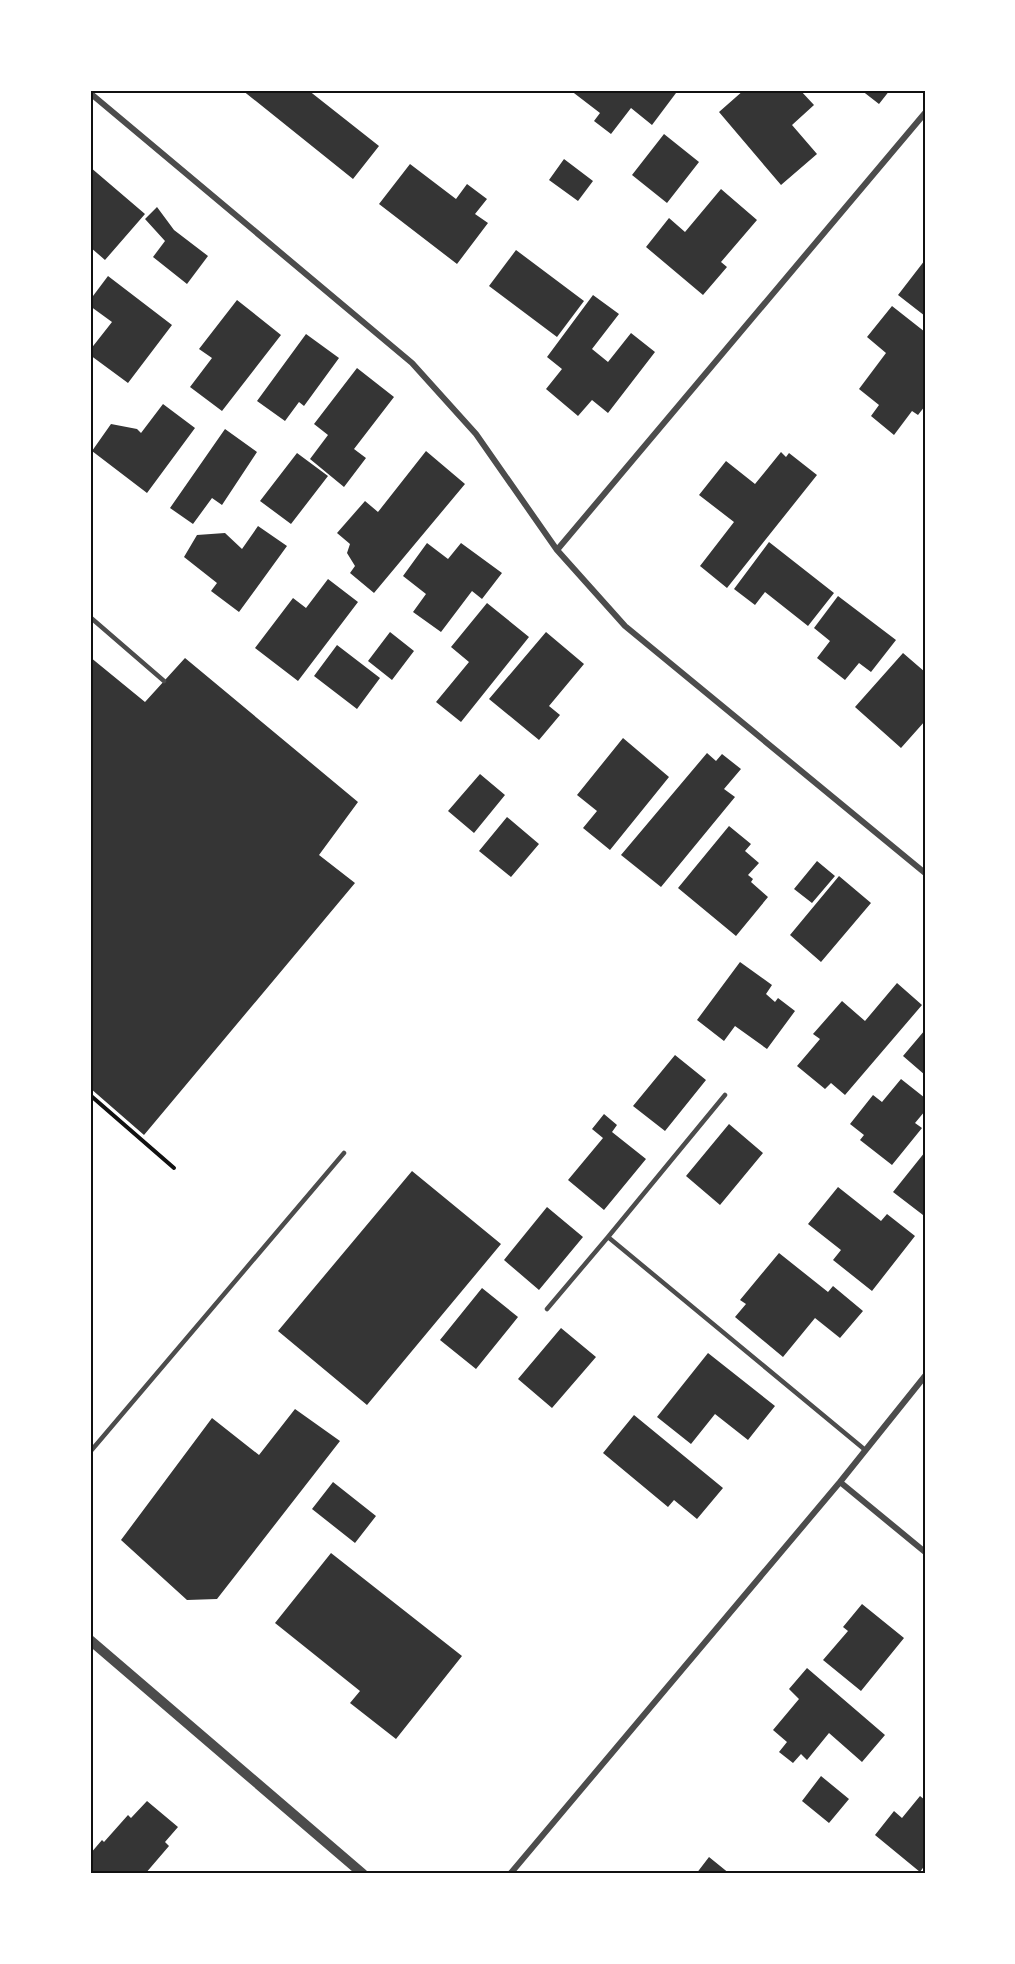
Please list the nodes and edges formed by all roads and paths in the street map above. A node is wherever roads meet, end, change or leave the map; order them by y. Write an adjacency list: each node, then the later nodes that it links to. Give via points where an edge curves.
1 (90, 93): 3 (street, via 412,363 477,434)
2 (925, 113): 3 (street)
3 (557, 550): 6 (street, via 625,626)
4 (90, 617): 5 (lane)
5 (164, 681)
6 (925, 873)
7 (90, 1095): 10 (path)
8 (725, 1095): 11 (lane)
9 (344, 1153): 15 (lane)
10 (174, 1168)
11 (608, 1237): 12 (lane); 14 (lane)
12 (547, 1309)
13 (925, 1376): 14 (street)
14 (864, 1449): 16 (street)
15 (90, 1452)
16 (840, 1482): 17 (street); 20 (street)
17 (925, 1552)
18 (90, 1640): 19 (street)
19 (363, 1874)
20 (510, 1874)

